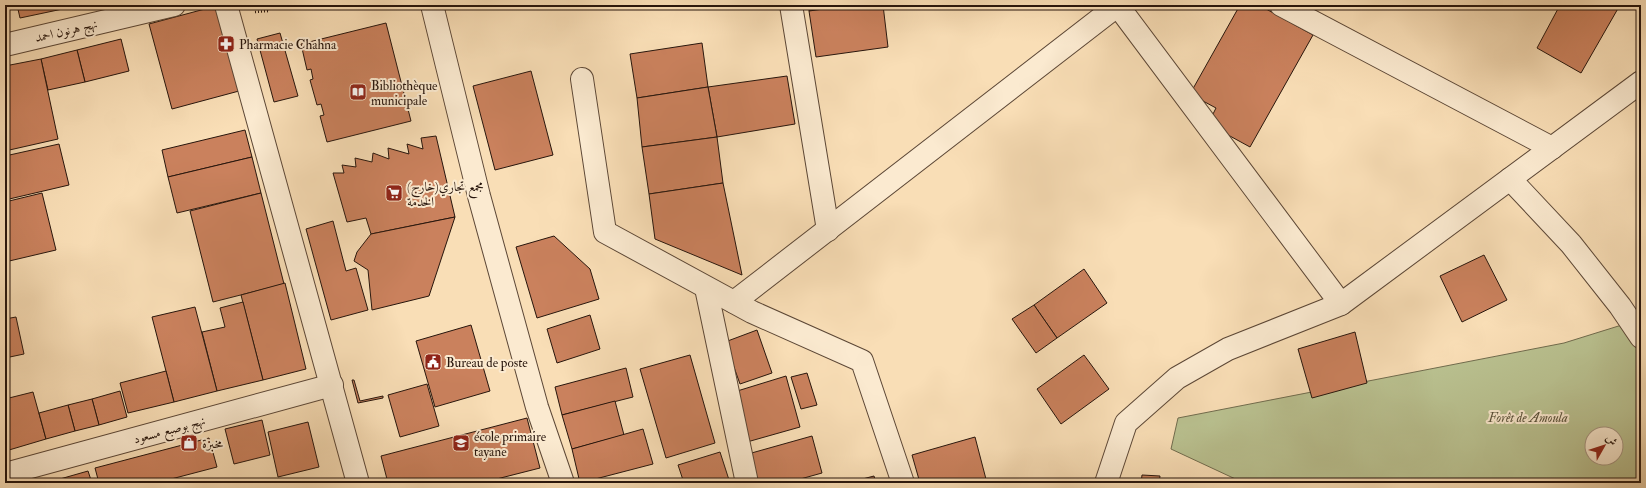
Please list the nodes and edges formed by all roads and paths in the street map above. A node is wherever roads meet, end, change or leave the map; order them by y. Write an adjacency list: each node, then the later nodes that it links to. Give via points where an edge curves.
1 (174, 5): 9 (street, نهج هرنون احمد)
2 (226, 5): 19 (street)
3 (266, 5): 8 (path, via 269,11)
4 (432, 5): 22 (street, via 481,204 537,407)
5 (791, 5): 14 (street)
6 (1118, 6): 14 (street); 17 (street)
7 (1290, 7): 12 (street)
8 (251, 12)
9 (13, 43)
10 (582, 79): 15 (street, via 605,232)
11 (1641, 82): 12 (street)
12 (1552, 148): 13 (street)
13 (1510, 179): 17 (street); 18 (street, via 1571,244)
14 (828, 230): 16 (street)
15 (706, 288): 16 (street); 23 (street)
16 (734, 302): 24 (street, via 862,361)
17 (1341, 304): 25 (street, via 1228,349 1177,378 1126,423)
18 (1641, 337)
19 (332, 385): 20 (street, نهج بوصبع مسعود); 21 (street)
20 (5, 474)
21 (358, 483)
22 (564, 483)
23 (747, 483)
24 (903, 483)
25 (1106, 483)

